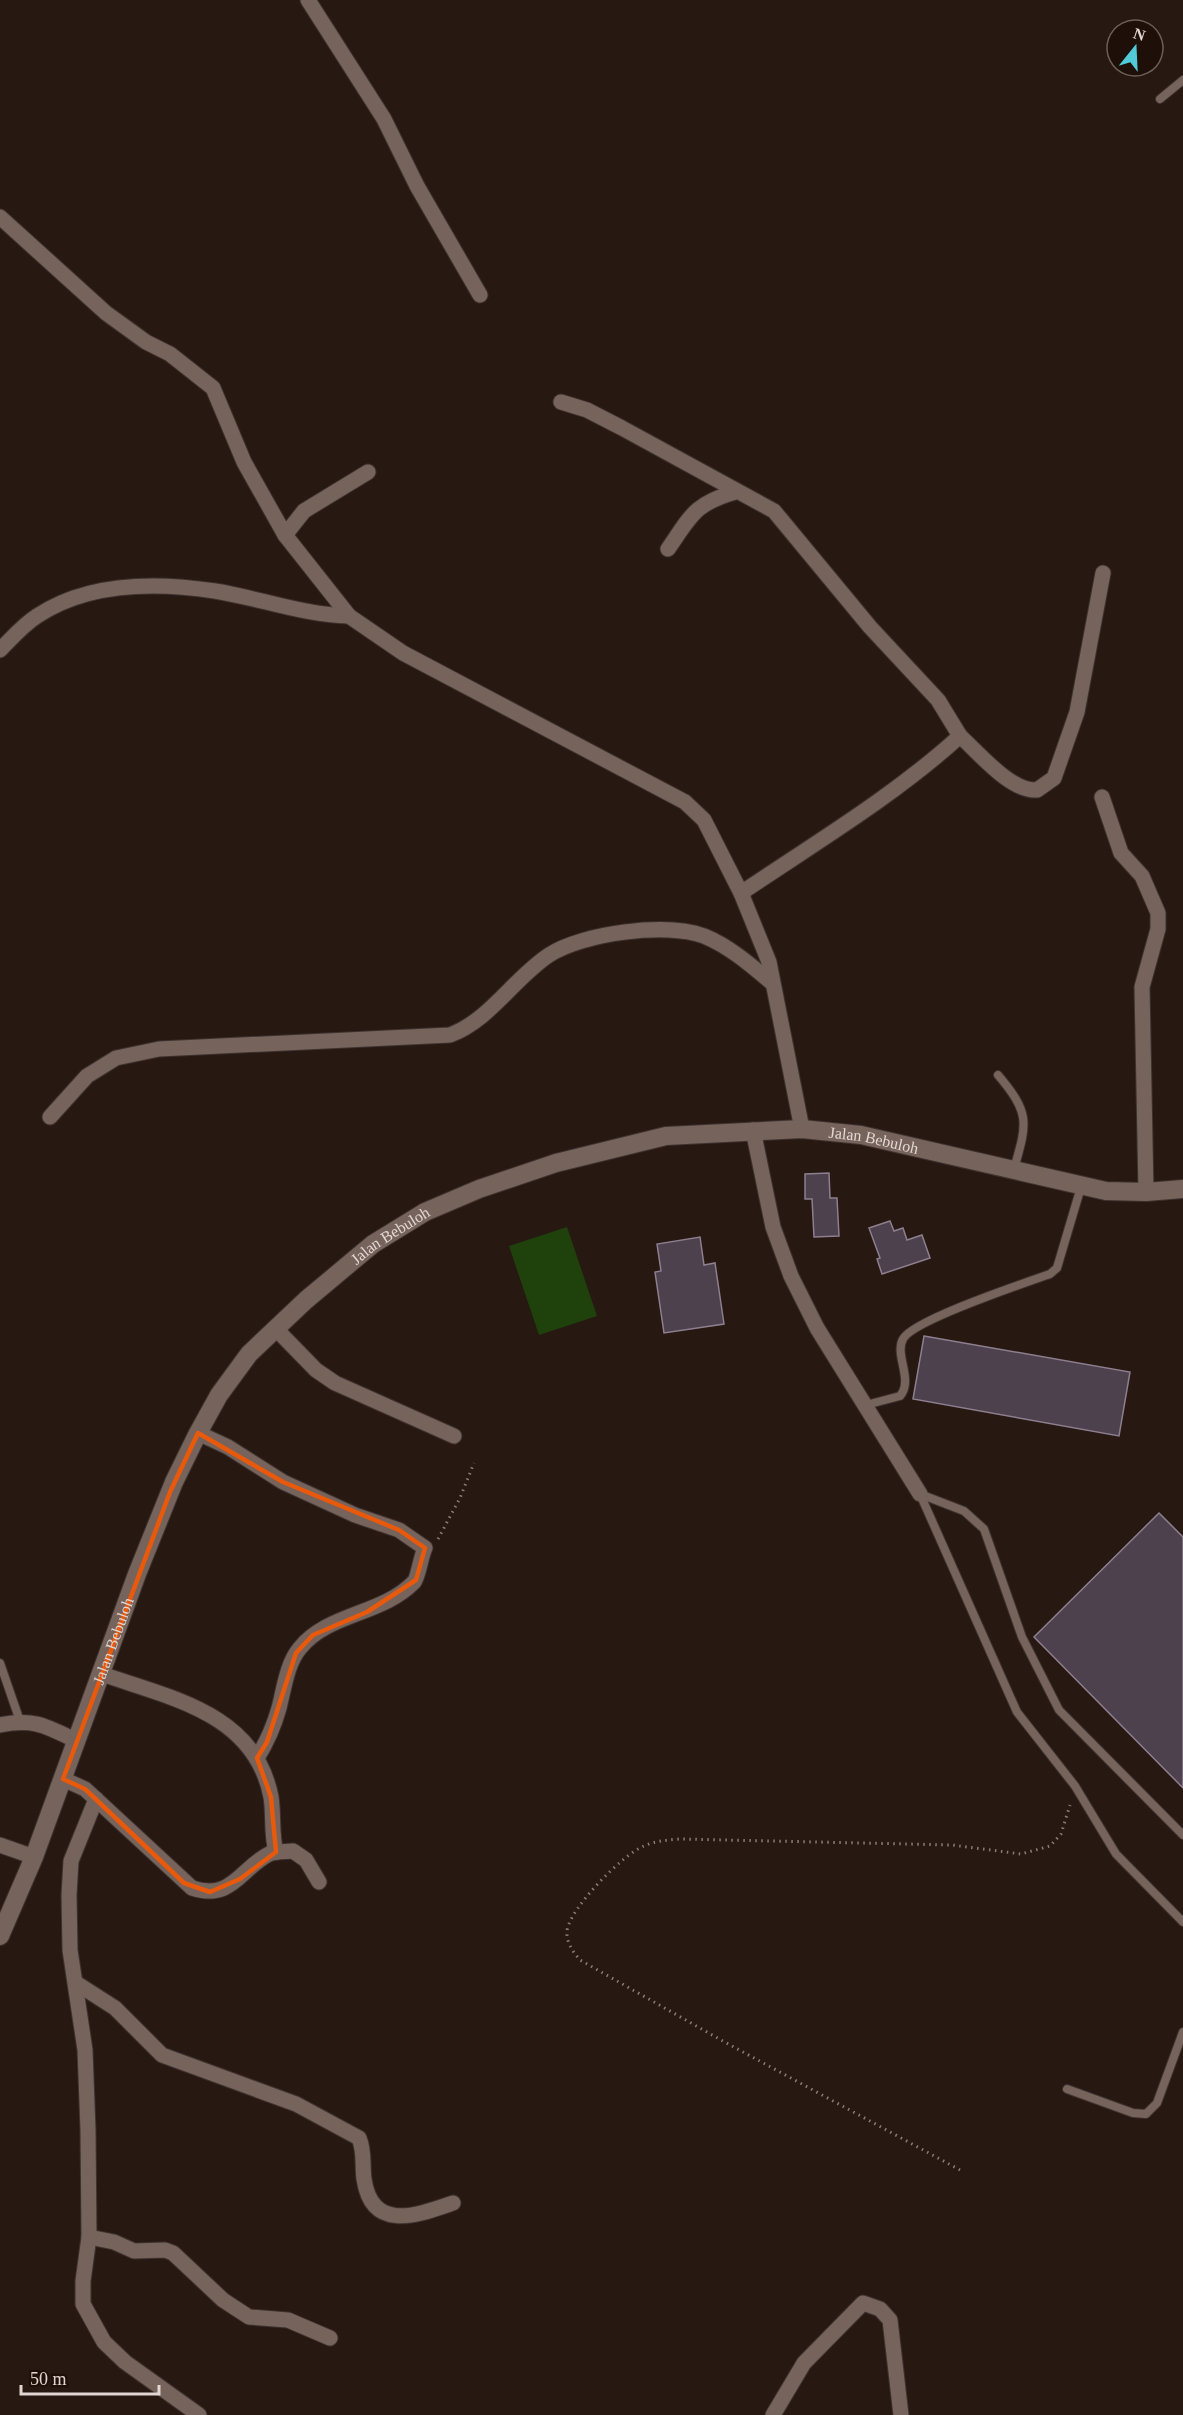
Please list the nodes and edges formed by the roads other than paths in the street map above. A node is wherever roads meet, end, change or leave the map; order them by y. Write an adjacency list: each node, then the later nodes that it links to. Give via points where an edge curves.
1 (308, 0): 5 (street, via 384,119 417,186)
2 (1183, 80): 3 (lane)
3 (1160, 99)
4 (0, 217): 9 (street, via 106,313 170,354 213,388 244,462)
5 (480, 295)
6 (561, 402): 8 (street, via 622,428)
7 (368, 472): 9 (street, via 304,511)
8 (735, 492): 10 (street, via 708,500); 14 (street, via 774,511 870,627 938,700)
9 (285, 535): 12 (street)
10 (668, 549)
11 (1103, 573): 14 (street, via 1077,712 1054,778 1037,790 1022,788 1004,778)
12 (349, 616): 13 (street, via 326,615 215,591 157,585 122,587 87,595 37,615); 16 (street, via 404,653 685,802 704,820)
13 (0, 650)
14 (960, 736): 16 (street, via 876,802)
15 (1102, 797): 25 (street, via 1121,853 1142,876 1158,913 1158,929 1142,987)
16 (741, 893): 17 (street, via 769,962)
17 (772, 983): 19 (street, via 726,948 688,932 661,930 601,937 550,954 479,1019 450,1035 159,1049 116,1058 87,1076); 20 (street)
18 (998, 1075): 22 (lane, via 1024,1115 1025,1129)
19 (50, 1118)
20 (802, 1129): 21 (main road, Jalan Bebuloh); 22 (main road, Jalan Bebuloh, via 901,1143)
21 (753, 1130): 26 (main road, Jalan Bebuloh, via 666,1136 556,1163 479,1189 425,1212 373,1244); 27 (street, via 773,1227 791,1276)
22 (1013, 1170): 23 (main road, Jalan Bebuloh)
23 (1081, 1187): 25 (main road, Jalan Bebuloh); 27 (lane, via 1057,1268 918,1326 907,1334 900,1349 903,1392)
24 (1183, 1189): 25 (main road, Jalan Bebuloh)
25 (1146, 1192)
26 (275, 1328): 28 (main road, Jalan Bebuloh, via 249,1354); 29 (street, via 316,1370 335,1383)
27 (866, 1405): 30 (street)
28 (198, 1433): 32 (main road, Jalan Bebuloh, via 137,1574); 36 (street, via 283,1482 399,1530 425,1548 416,1580 367,1612 328,1626 302,1646 287,1677 267,1742)
29 (454, 1436)
30 (920, 1494): 39 (lane, via 964,1512 984,1529 1022,1637 1059,1710); 44 (lane, via 1017,1712 1075,1785 1116,1854)
31 (0, 1663): 33 (lane)
32 (102, 1674): 35 (main road, Jalan Bebuloh); 36 (street, via 202,1709 225,1722)
33 (20, 1721): 34 (street); 35 (street, via 41,1723)
34 (0, 1725)
35 (76, 1741): 37 (main road, Jalan Bebuloh)
36 (257, 1758): 41 (street, via 271,1797)
37 (63, 1779): 38 (street); 42 (main road, Jalan Bebuloh)
38 (96, 1799): 41 (street, via 184,1883 201,1891 224,1888); 46 (street, via 71,1861 70,1950)
39 (1183, 1835)
40 (0, 1845): 42 (street)
41 (276, 1852): 43 (street, via 293,1851 306,1860)
42 (34, 1857): 45 (main road, Jalan Bebuloh)
43 (320, 1882)
44 (1183, 1922)
45 (0, 1936)
46 (76, 1983): 49 (street, via 115,2008 162,2055 296,2104 359,2138 365,2186 370,2201 380,2210 407,2217); 50 (street, via 85,2050)
47 (1183, 2032): 48 (lane, via 1157,2103 1146,2114)
48 (1067, 2089)
49 (453, 2204)
50 (89, 2237): 51 (street, via 134,2251 173,2253 223,2300 249,2318 288,2320); 52 (street, via 83,2304 94,2326 125,2362)
51 (330, 2338)
52 (199, 2415)
53 (773, 2415): 54 (street, via 804,2363 863,2303 880,2309 890,2320)
54 (901, 2415)

